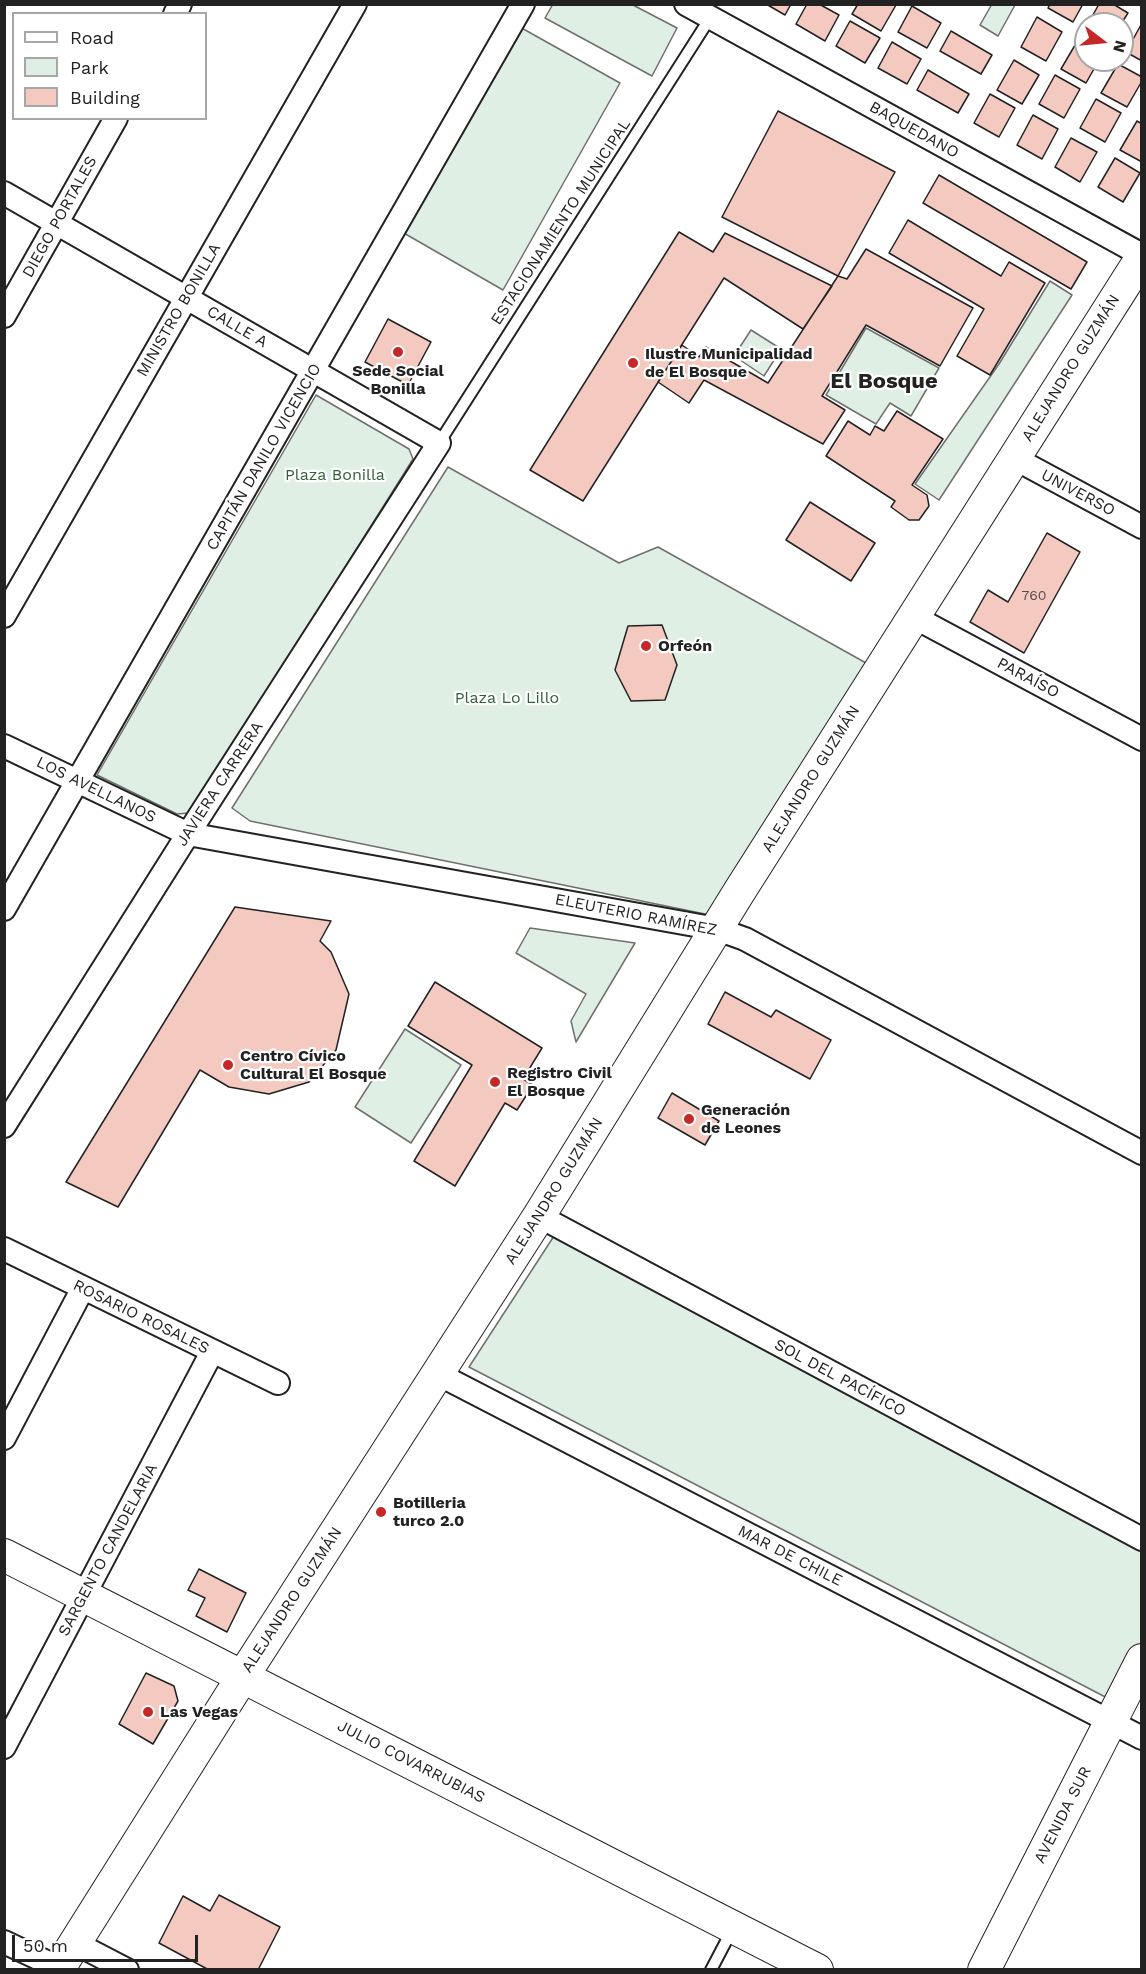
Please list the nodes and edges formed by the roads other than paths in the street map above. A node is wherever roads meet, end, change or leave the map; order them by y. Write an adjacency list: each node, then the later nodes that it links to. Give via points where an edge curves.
1 (355, 4): 9 (street, MINISTRO BONILLA)
2 (523, 4): 11 (street, CAPITÁN DANILO VICENCIO)
3 (686, 4): 4 (street, BAQUEDANO)
4 (710, 18): 8 (street, BAQUEDANO); 12 (lane, ESTACIONAMIENTO MUNICIPAL)
5 (115, 120): 7 (street, DIEGO PORTALES)
6 (4, 193): 7 (street, CALLE A)
7 (57, 223): 9 (street, CALLE A); 10 (street, DIEGO PORTALES)
8 (1142, 256): 13 (street, ALEJANDRO GUZMÁN)
9 (186, 298): 11 (street, CALLE A); 15 (street, MINISTRO BONILLA)
10 (4, 316)
11 (313, 371): 12 (street, CALLE A); 19 (street, CAPITÁN DANILO VICENCIO)
12 (439, 443): 20 (street, JAVIERA CARRERA)
13 (1014, 458): 14 (street, UNIVERSO); 16 (street, ALEJANDRO GUZMÁN)
14 (1142, 527)
15 (4, 616)
16 (914, 617): 17 (street, PARAÍSO); 22 (street, ALEJANDRO GUZMÁN)
17 (1142, 739)
18 (4, 746): 19 (street, LOS AVELLANOS)
19 (78, 782): 20 (street, LOS AVELLANOS); 21 (street, CAPITÁN DANILO VICENCIO)
20 (188, 834): 22 (street, ELEUTERIO RAMÍREZ); 23 (street, JAVIERA CARRERA)
21 (4, 909)
22 (717, 929): 24 (street, ELEUTERIO RAMÍREZ, via 745,939); 25 (street, ALEJANDRO GUZMÁN)
23 (4, 1126)
24 (1142, 1153)
25 (539, 1216): 29 (street, ALEJANDRO GUZMÁN); 32 (street, SOL DEL PACÍFICO)
26 (4, 1249): 27 (street, ROSARIO ROSALES)
27 (83, 1288): 28 (street, ROSARIO ROSALES); 31 (street)
28 (212, 1352): 30 (street, ROSARIO ROSALES); 34 (street, SARGENTO CANDELARIA)
29 (438, 1374): 36 (street, ALEJANDRO GUZMÁN); 37 (street, MAR DE CHILE)
30 (278, 1383)
31 (4, 1438)
32 (1142, 1539)
33 (4, 1556): 34 (street, JULIO COVARRUBIAS)
34 (84, 1596): 36 (street, JULIO COVARRUBIAS); 39 (street, SARGENTO CANDELARIA)
35 (1142, 1660): 37 (street, AVENIDA SUR)
36 (243, 1676): 40 (street, JULIO COVARRUBIAS); 42 (street, ALEJANDRO GUZMÁN)
37 (1110, 1722): 38 (street, MAR DE CHILE); 46 (street, AVENIDA SUR)
38 (1142, 1738)
39 (4, 1747)
40 (733, 1927): 44 (lane); 45 (street, JULIO COVARRUBIAS)
41 (4, 1942): 42 (street)
42 (64, 1960): 43 (street)
43 (127, 1970)
44 (711, 1970)
45 (817, 1970)
46 (984, 1970)

